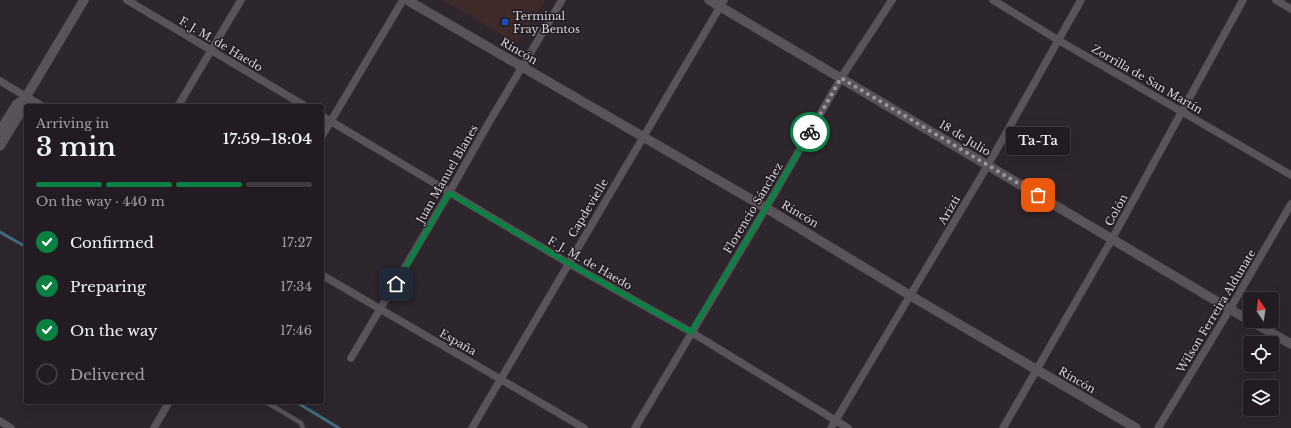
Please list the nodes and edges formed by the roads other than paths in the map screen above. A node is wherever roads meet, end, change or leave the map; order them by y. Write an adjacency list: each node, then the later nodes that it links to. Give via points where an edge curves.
1 (84, 0): 20 (street)
2 (127, 0): 16 (street, F. J. M. de Haedo)
3 (241, 0): 16 (street)
4 (403, 0): 26 (street)
5 (407, 0): 17 (street, Rincón)
6 (562, 0): 17 (street, Juan Manuel Blanes)
7 (709, 0): 13 (street, 18 de Julio)
8 (892, 0): 18 (street, Florencio Sánchez)
9 (993, 0): 15 (street, Zorrilla de San Martín)
10 (1081, 0): 15 (street, Arizti)
11 (1243, 0): 24 (street, Colón)
12 (1276, 0): 14 (street)
13 (722, 3): 18 (street, 18 de Julio); 29 (street, Capdevielle)
14 (1291, 9)
15 (1058, 40): 24 (street, Zorrilla de San Martín); 31 (street, Arizti)
16 (211, 51): 22 (street); 23 (street, F. J. M. de Haedo)
17 (523, 67): 29 (street, Rincón); 33 (street, Juan Manuel Blanes)
18 (841, 78): 31 (street, 18 de Julio); 35 (street, Florencio Sánchez)
19 (0, 81): 20 (street)
20 (26, 97): 21 (street); 27 (street, via 16,105); 30 (street, via 22,110)
21 (38, 104)
22 (179, 104)
23 (302, 104)
24 (1183, 112): 32 (street, Zorrilla de San Martín); 36 (street, Colón)
25 (324, 117): 26 (street, F. J. M. de Haedo)
26 (330, 121): 28 (street); 33 (street, F. J. M. de Haedo)
27 (0, 131)
28 (324, 132)
29 (643, 137): 35 (street, Rincón); 37 (street, Capdevielle)
30 (0, 146)
31 (988, 165): 36 (street, 18 de Julio); 39 (street, Arizti)
32 (1291, 175)
33 (449, 193): 37 (street, F. J. M. de Haedo); 41 (street, Juan Manuel Blanes)
34 (1291, 204): 40 (street, Wilson Ferreira Aldunate)
35 (766, 208): 39 (street, Rincón); 44 (street, Florencio Sánchez)
36 (1112, 239): 40 (street, 18 de Julio); 47 (street, Colón)
37 (568, 263): 44 (street, F. J. M. de Haedo); 48 (street, Capdevielle)
38 (324, 276): 41 (street, España)
39 (911, 296): 47 (street, Rincón); 51 (street, Arizti)
40 (1230, 309): 42 (street, 18 de Julio); 63 (street, Wilson Ferreira Aldunate)
41 (380, 310): 46 (street, Juan Manuel Blanes); 48 (street, España)
42 (1243, 317)
43 (1262, 328): 45 (street, 18 de Julio)
44 (691, 332): 51 (street, F. J. M. de Haedo); 58 (street, Florencio Sánchez)
45 (1291, 344)
46 (350, 358)
47 (1036, 370): 61 (street, Colón); 62 (street, Rincón)
48 (500, 380): 56 (street, Capdevielle); 57 (street, España)
49 (168, 404): 54 (street)
50 (269, 404): 55 (lane, via 301,423)
51 (835, 420): 59 (street, Arizti); 60 (street, F. J. M. de Haedo)
52 (0, 421): 53 (street)
53 (11, 428)
54 (154, 428)
55 (303, 428)
56 (472, 428)
57 (584, 428)
58 (635, 428)
59 (831, 428)
60 (848, 428)
61 (1003, 428)
62 (1136, 428)
63 (1158, 428)

